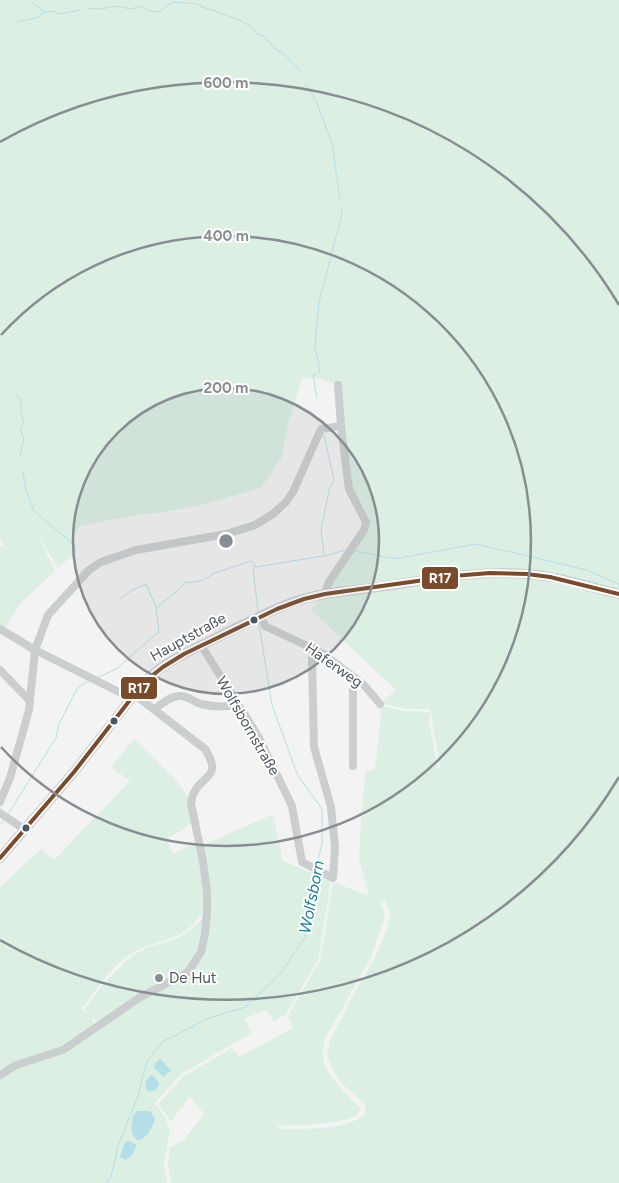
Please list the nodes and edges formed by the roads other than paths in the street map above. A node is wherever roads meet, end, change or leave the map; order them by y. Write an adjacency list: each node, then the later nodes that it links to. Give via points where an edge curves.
1 (338, 385): 2 (street)
2 (341, 426): 3 (street, via 350,489 366,522); 9 (street, via 321,429 293,492 273,514 255,524 217,536 136,550 101,562 89,570 48,615)
3 (325, 594): 4 (main road, Hauptstraße, via 429,579 495,574 550,577); 5 (main road, Hauptstraße, via 294,602)
4 (619, 594)
5 (261, 616): 7 (main road, Hauptstraße); 8 (street, Haferweg, via 265,626)
6 (0, 629): 9 (street)
7 (201, 646): 12 (main road, Hauptstraße, via 157,670); 15 (street, Wolfsbornstraße)
8 (314, 648): 11 (street, Haferweg); 15 (street, Wolfsbornstraße, via 314,747 331,807 335,847 332,878 302,862 292,806 258,736)
9 (35, 650): 12 (street); 13 (street)
10 (0, 670): 13 (street)
11 (353, 677): 14 (street, Haferweg); 17 (street)
12 (133, 696): 16 (street); 20 (main road, Hauptstraße, via 74,772)
13 (30, 701): 18 (street, via 10,778)
14 (380, 704)
15 (238, 706): 16 (street, via 202,704 178,695)
16 (154, 709): 22 (street, via 206,749 213,761 210,774 197,786 191,803 207,892 201,952 188,972 139,998 62,1050 16,1065)
17 (353, 766)
18 (0, 802)
19 (4, 816): 20 (street)
20 (24, 829): 21 (main road, Hauptstraße)
21 (0, 858)
22 (0, 1075)

